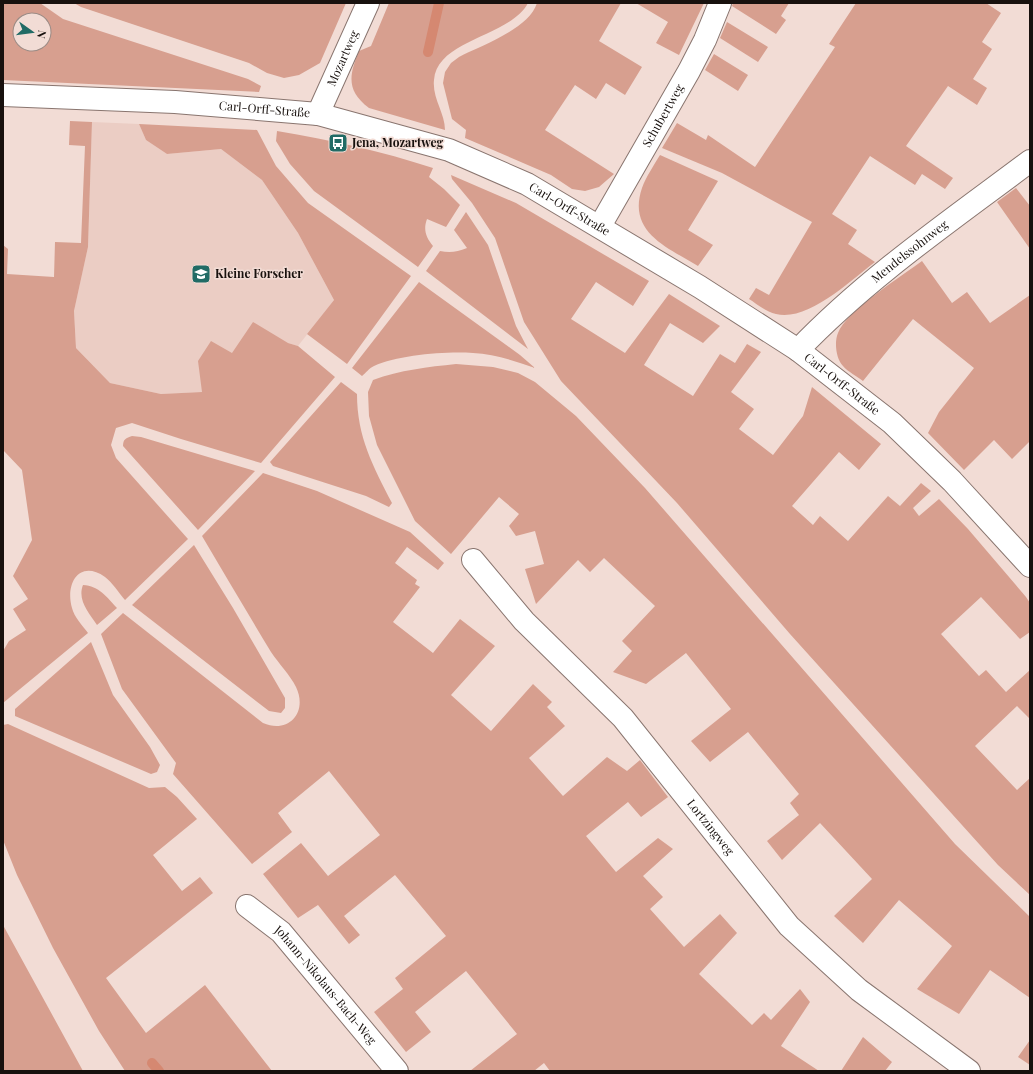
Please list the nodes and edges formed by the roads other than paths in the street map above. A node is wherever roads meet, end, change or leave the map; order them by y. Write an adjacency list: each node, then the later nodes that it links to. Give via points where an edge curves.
1 (368, 3): 4 (street, Mozartweg)
2 (720, 3): 6 (street, Schubertweg, via 689,72)
3 (3, 95): 4 (street, Carl-Orff-Straße, via 175,102)
4 (318, 114): 6 (street, Carl-Orff-Straße, via 449,150 527,184)
5 (1030, 161): 7 (street, Mendelssohnweg, via 880,273 827,320)
6 (600, 226): 7 (street, Carl-Orff-Straße)
7 (798, 350): 9 (street, Carl-Orff-Straße, via 892,422 952,481)
8 (472, 560): 12 (street, Lortzingweg, via 524,621 623,718 789,926 859,990)
9 (1030, 566)
10 (247, 906): 11 (street, Johann-Nikolaus-Bach-Weg, via 281,932)
11 (397, 1071)
12 (969, 1071)

